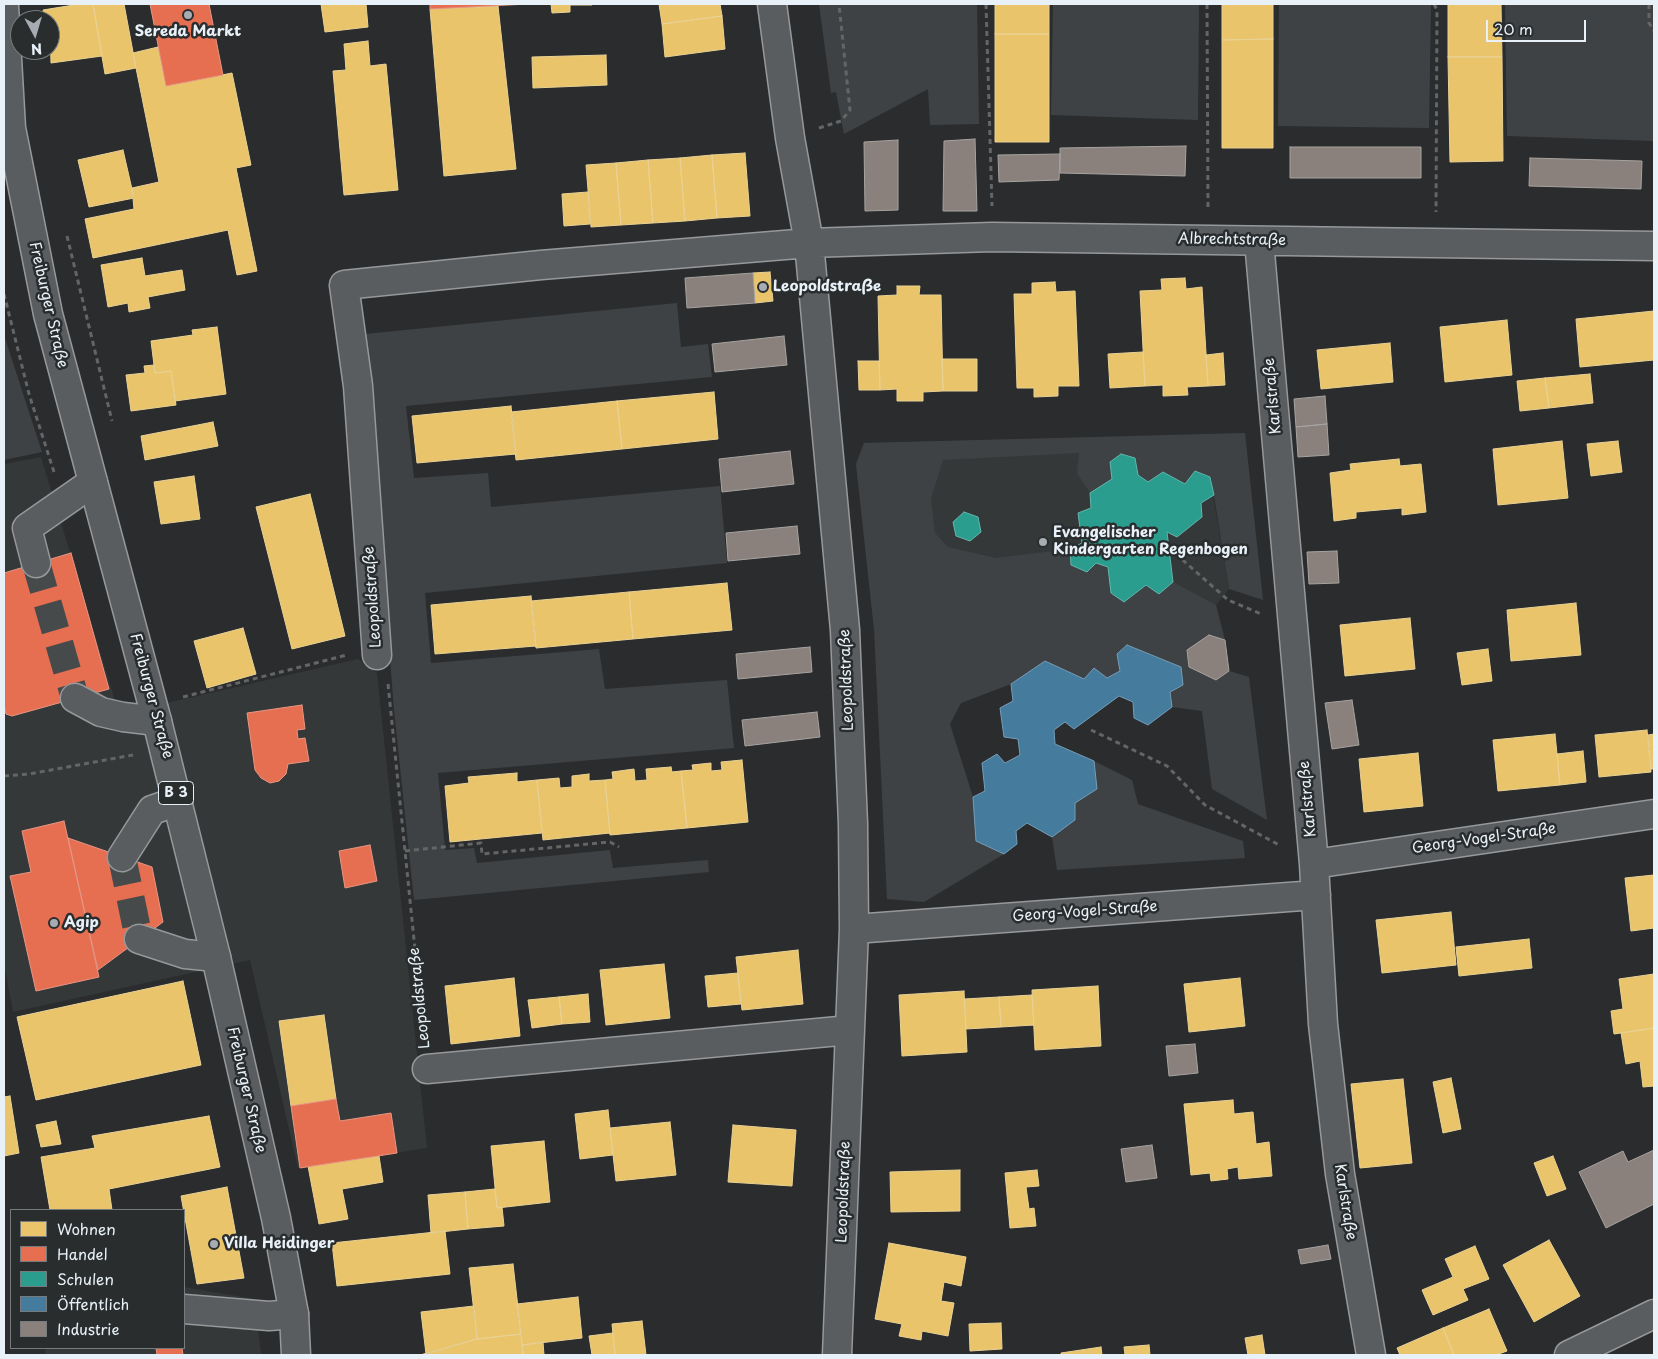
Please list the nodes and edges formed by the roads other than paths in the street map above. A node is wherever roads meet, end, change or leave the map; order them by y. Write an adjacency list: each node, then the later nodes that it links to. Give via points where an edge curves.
1 (772, 4): 5 (street, Leopoldstraße, via 790,138)
2 (4, 6): 3 (street, Freiburger Straße / B 3)
3 (8, 121): 7 (street, Freiburger Straße / B 3, via 48,314)
4 (1260, 241): 5 (street, Albrechtstraße, via 992,237); 6 (street, Albrechtstraße); 15 (street, Karlstraße)
5 (809, 242): 9 (street, Leopoldstraße, via 541,264 344,285 358,386); 17 (street, Leopoldstraße, via 845,630)
6 (1654, 246)
7 (93, 482): 8 (street, via 27,528); 11 (street, Freiburger Straße / B 3)
8 (36, 563)
9 (377, 656)
10 (75, 698): 11 (street, via 101,712)
11 (158, 720): 12 (street, Freiburger Straße / B 3)
12 (178, 800): 14 (street, via 152,810); 19 (street, Freiburger Straße / B 3)
13 (1654, 814): 15 (street, Georg-Vogel-Straße)
14 (122, 857)
15 (1314, 864): 16 (street, Karlstraße)
16 (1316, 895): 17 (street, Georg-Vogel-Straße); 27 (street, Karlstraße, via 1324,1024 1340,1174)
17 (854, 929): 20 (street, Leopoldstraße)
18 (139, 939): 19 (street, via 185,954)
19 (216, 957): 23 (street, Freiburger Straße / B 3, via 276,1218)
20 (850, 1030): 21 (street, Leopoldstraße); 26 (street, Leopoldstraße)
21 (427, 1069)
22 (185, 1309): 23 (street, via 269,1316)
23 (294, 1314): 25 (street, Freiburger Straße / B 3)
24 (1654, 1314): 28 (street)
25 (296, 1355)
26 (837, 1355)
27 (1371, 1355)
28 (1569, 1355)

